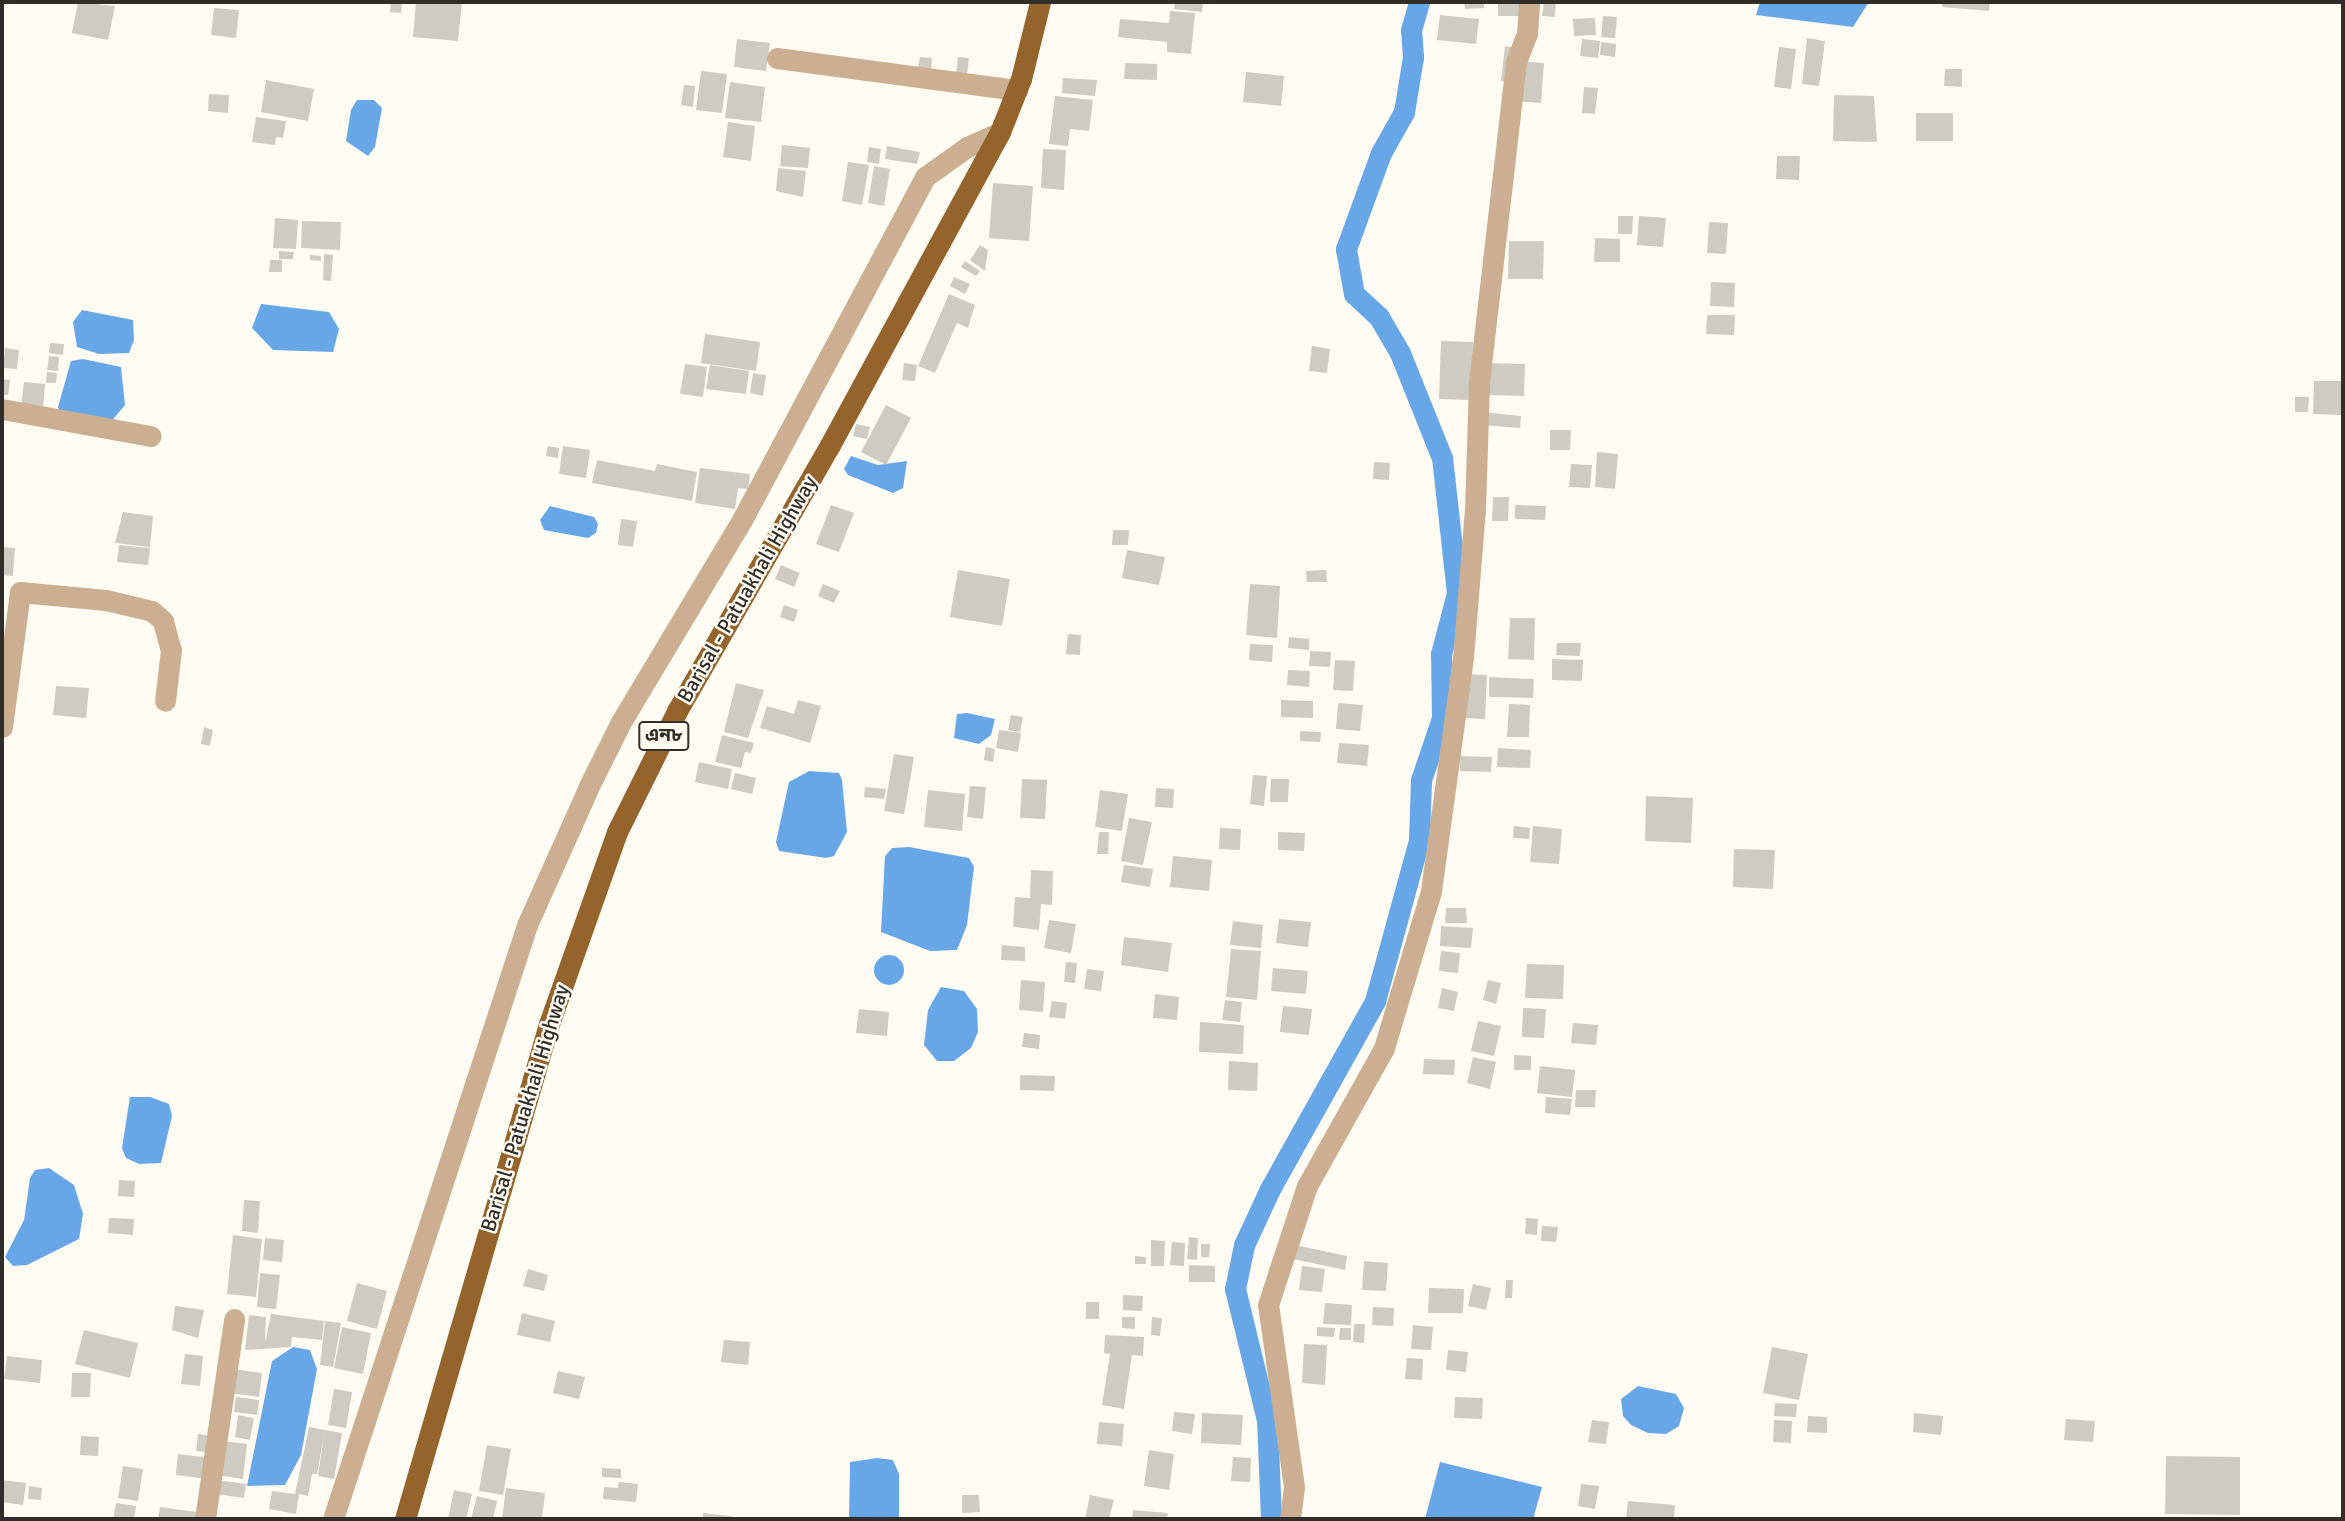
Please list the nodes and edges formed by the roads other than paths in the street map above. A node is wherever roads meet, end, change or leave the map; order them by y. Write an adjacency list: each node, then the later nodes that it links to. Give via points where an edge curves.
1 (1040, 2): 4 (highway, Barisal - Patuakhali Highway / এন৮)
2 (1529, 2): 15 (street, via 1527,34 1516,62 1479,382 1463,658 1431,891 1384,1048 1307,1186 1268,1305 1294,1487)
3 (777, 58): 4 (street)
4 (1017, 90): 5 (highway, Barisal - Patuakhali Highway / এন৮)
5 (1000, 132): 13 (street, via 957,153 925,177 743,518 627,711 590,784 527,925); 14 (highway, Barisal - Patuakhali Highway / এন৮, via 830,445 677,711 617,832 549,1024)
6 (2, 409): 7 (street)
7 (151, 436)
8 (9, 624): 9 (street, via 20,592 106,600 152,611 163,621 171,650); 10 (street)
9 (165, 701)
10 (2, 727)
11 (234, 1319): 12 (street)
12 (205, 1519)
13 (333, 1519)
14 (405, 1519)
15 (1290, 1519)

